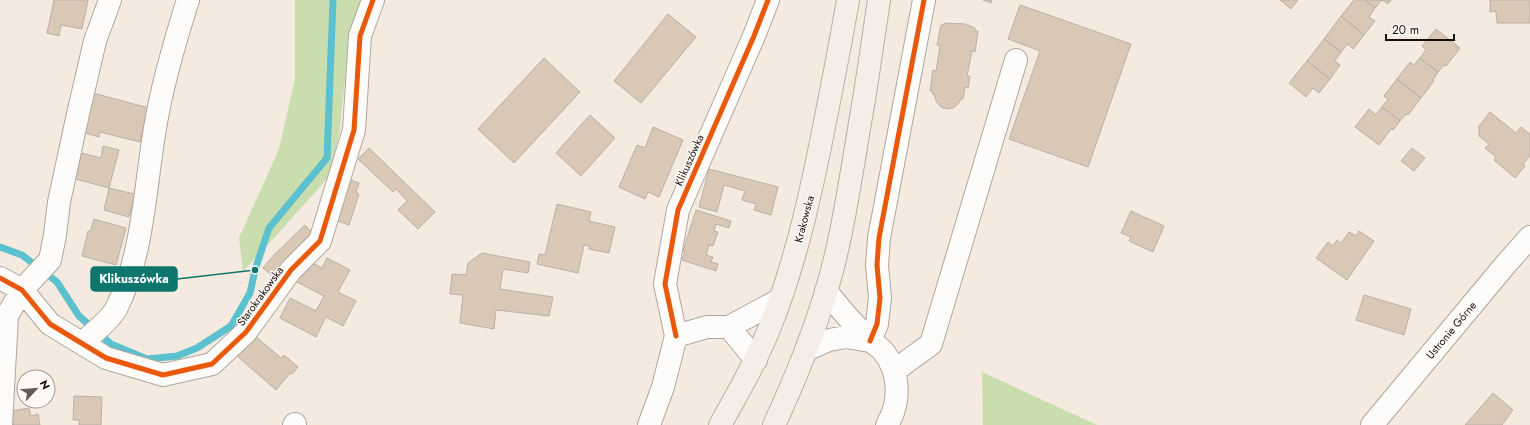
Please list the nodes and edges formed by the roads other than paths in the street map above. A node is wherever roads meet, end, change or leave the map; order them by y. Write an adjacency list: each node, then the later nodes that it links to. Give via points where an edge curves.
1 (110, 0): 11 (street, via 95,41 78,114 58,202 50,260)
2 (188, 0): 15 (street, via 157,117 133,265 115,311)
3 (373, 0): 15 (street, Starokrakowska, via 360,36 354,130 320,241 291,270 246,332 212,364 163,375 106,358)
4 (768, 0): 16 (street, Klikuszówka, via 678,210 665,284)
5 (848, 0): 13 (main road, Krakowska, via 812,188 791,268)
6 (880, 0): 12 (main road, via 842,225)
7 (924, 0): 17 (street, via 879,238 877,265 880,298 877,324)
8 (1016, 60): 20 (street, via 931,344)
9 (1530, 237): 26 (street, Ustronie Górne)
10 (0, 278): 11 (street, Starokrakowska)
11 (22, 290): 15 (street, Starokrakowska, via 50,324); 21 (street, via 7,316)
12 (826, 292): 17 (street); 18 (main road)
13 (779, 300): 14 (street); 19 (main road, Krakowska)
14 (729, 327): 16 (street, via 707,326); 19 (street)
15 (94, 332)
16 (676, 336): 22 (street, Klikuszówka)
17 (870, 341): 18 (street, via 846,337 829,340); 20 (street, via 882,349)
18 (806, 350): 24 (main road)
19 (756, 360): 23 (main road, Krakowska)
20 (894, 371): 25 (street, via 897,396)
21 (1, 425)
22 (650, 425)
23 (720, 425)
24 (774, 425)
25 (887, 425)
26 (1372, 425)

